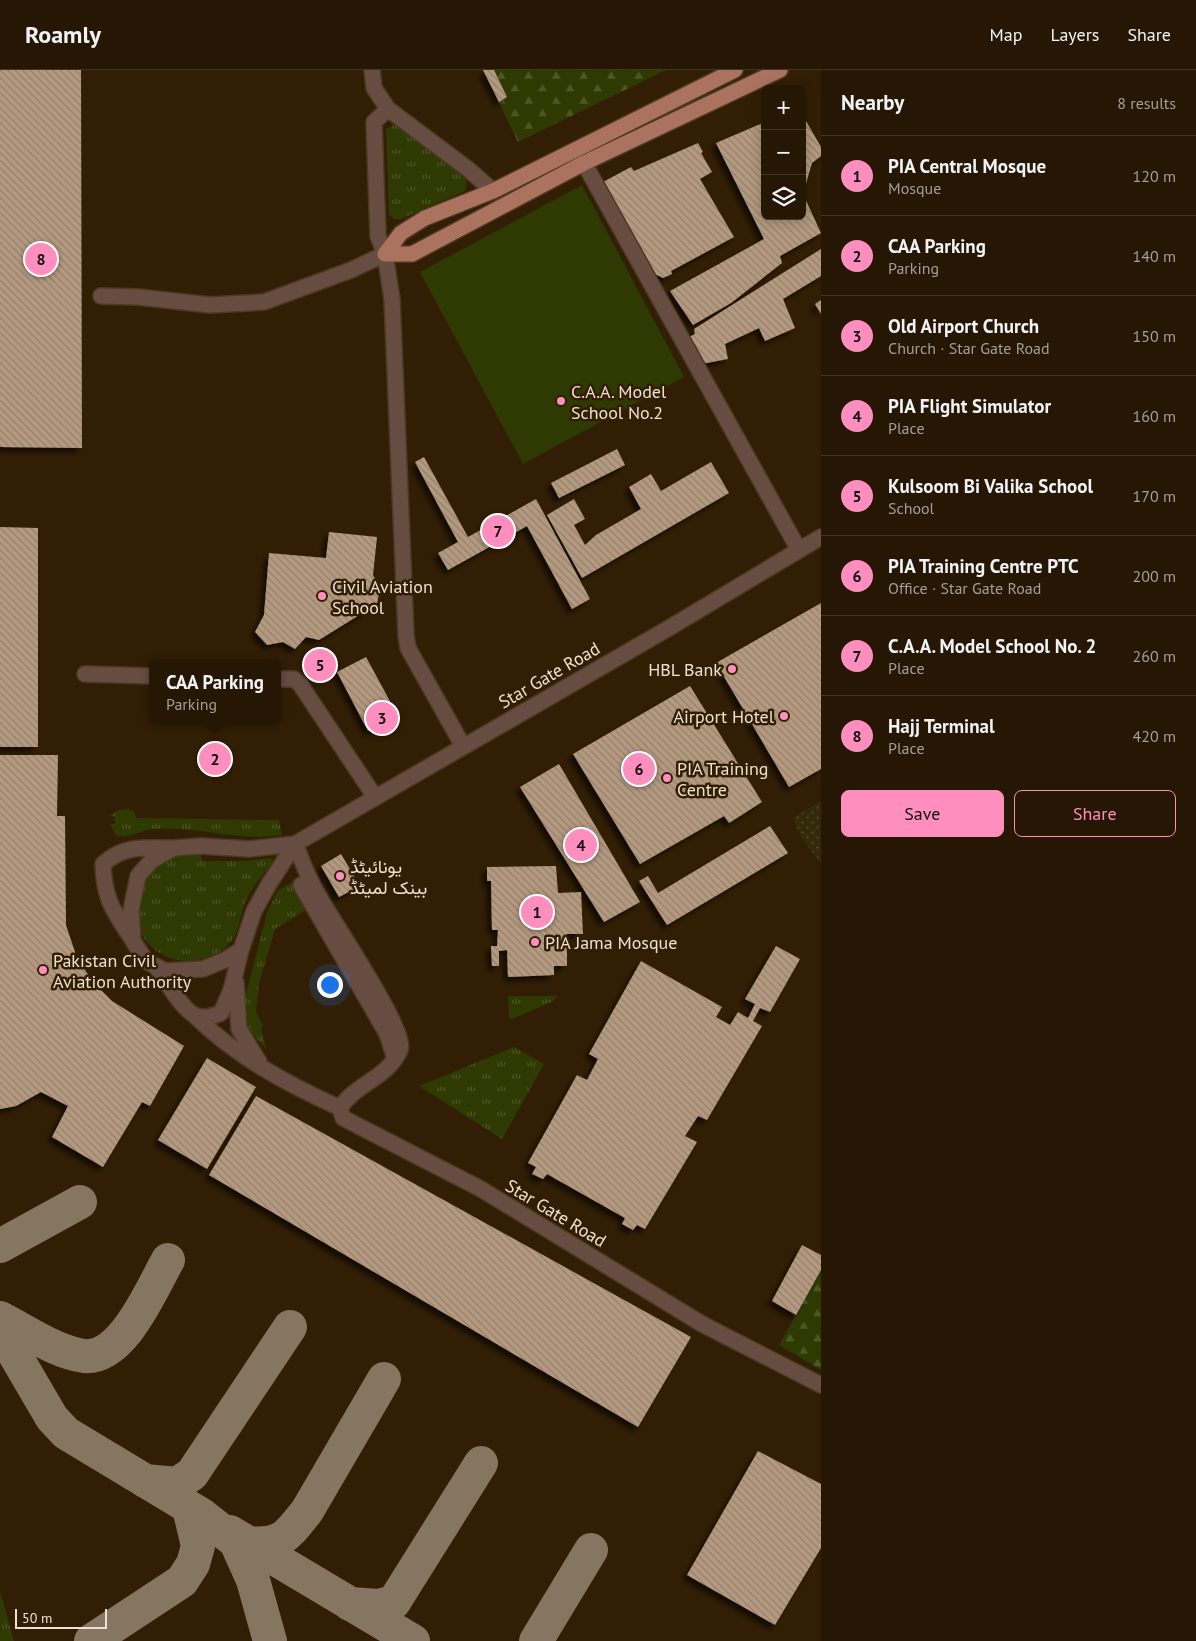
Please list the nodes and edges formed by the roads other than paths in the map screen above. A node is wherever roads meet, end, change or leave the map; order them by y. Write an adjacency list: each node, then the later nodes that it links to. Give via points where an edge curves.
1 (372, 70): 4 (street, via 374,88)
2 (735, 70): 5 (main road)
3 (780, 70): 6 (main road)
4 (388, 109): 8 (street); 9 (street, via 374,122 377,224)
5 (646, 115): 6 (main road); 8 (main road)
6 (652, 131): 7 (main road)
7 (584, 163): 9 (main road, via 412,254); 12 (street)
8 (493, 191): 9 (main road, via 425,218 401,233)
9 (385, 254): 10 (street, via 264,302 210,305); 16 (street, via 392,299 408,648)
10 (100, 296)
11 (821, 537): 12 (street, Star Gate Road)
12 (799, 550): 16 (street, Star Gate Road)
13 (85, 674): 14 (street)
14 (149, 676)
15 (281, 679): 17 (street, via 294,679 300,684)
16 (463, 746): 17 (street, Star Gate Road)
17 (375, 797): 18 (street, Star Gate Road)
18 (294, 844): 19 (street, via 249,849); 21 (street, via 261,898); 26 (street, via 298,878 387,1034 395,1059 386,1070 346,1098)
19 (174, 848): 20 (street, via 151,860 138,876 131,910); 20 (street, via 116,853 103,864 103,887 114,912)
20 (133, 941): 22 (street, via 146,961)
21 (241, 950): 22 (street, via 203,969 165,970); 23 (street)
22 (156, 966): 24 (street, via 187,1010)
23 (235, 972): 24 (street, via 220,1013 209,1017); 25 (street, via 239,1029)
24 (195, 1016): 25 (street)
25 (263, 1069): 26 (street)
26 (340, 1108): 27 (street, Star Gate Road, via 343,1118 481,1189 702,1324)
27 (821, 1385)

